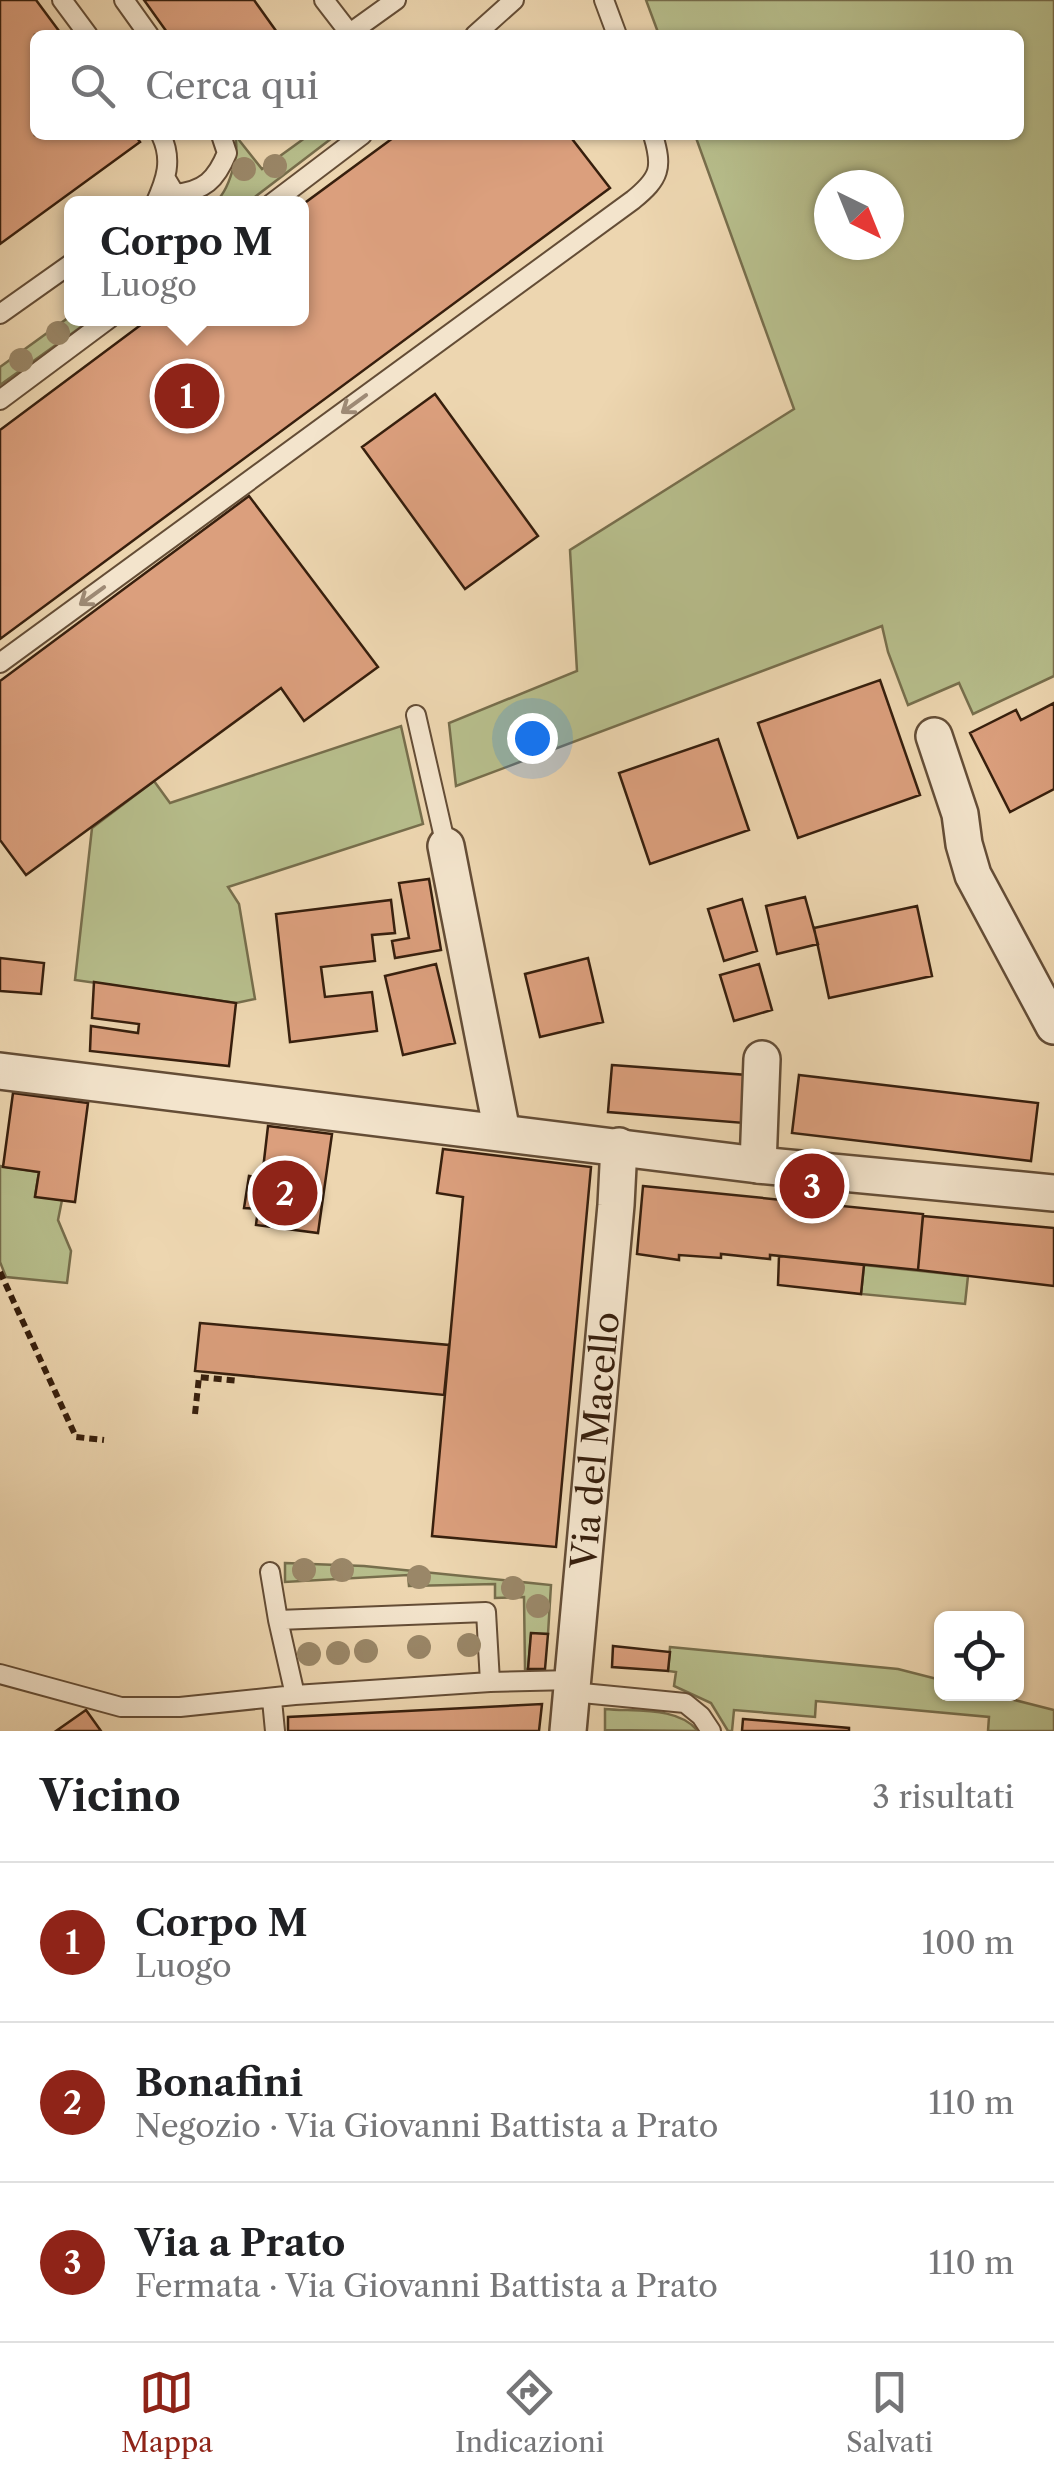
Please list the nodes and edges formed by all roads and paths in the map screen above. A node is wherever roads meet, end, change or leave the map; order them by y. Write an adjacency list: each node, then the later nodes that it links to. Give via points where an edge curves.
1 (62, 0): 7 (lane)
2 (124, 0): 8 (lane)
3 (324, 0): 9 (lane)
4 (396, 0): 10 (lane)
5 (514, 0): 11 (lane)
6 (604, 0): 12 (lane)
7 (84, 30)
8 (146, 30)
9 (347, 30)
10 (355, 30)
11 (481, 30)
12 (616, 30)
13 (163, 140): 17 (lane)
14 (223, 140): 17 (lane, via 227,153 210,184 175,194)
15 (355, 140): 19 (lane)
16 (654, 140): 24 (lane, one-way to 24, via 660,168 652,185)
17 (166, 180): 18 (lane)
18 (159, 196)
19 (282, 196)
20 (64, 269): 21 (lane)
21 (0, 314)
22 (99, 326): 23 (lane)
23 (0, 400)
24 (0, 663)
25 (416, 715): 27 (lane)
26 (934, 736): 28 (street, via 973,876)
27 (446, 846): 31 (street)
28 (1054, 1026)
29 (762, 1059): 33 (street)
30 (0, 1071): 31 (street)
31 (502, 1132): 32 (street)
32 (619, 1146): 33 (street); 45 (street, Via del Macello)
33 (758, 1165): 34 (street)
34 (1054, 1193)
35 (0, 1272): 37 (path)
36 (40, 1332): 37 (path)
37 (28, 1339): 40 (path, via 76,1437)
38 (239, 1381): 39 (path, via 199,1377)
39 (195, 1414)
40 (104, 1440)
41 (270, 1572): 42 (lane)
42 (278, 1620): 44 (lane, via 486,1612); 46 (lane)
43 (0, 1674): 47 (lane, via 121,1707)
44 (490, 1682): 45 (lane); 46 (lane)
45 (572, 1686): 49 (street, Via del Macello); 50 (lane, via 685,1704)
46 (294, 1695): 47 (lane)
47 (272, 1700): 48 (lane)
48 (275, 1731)
49 (568, 1731)
50 (710, 1731)

